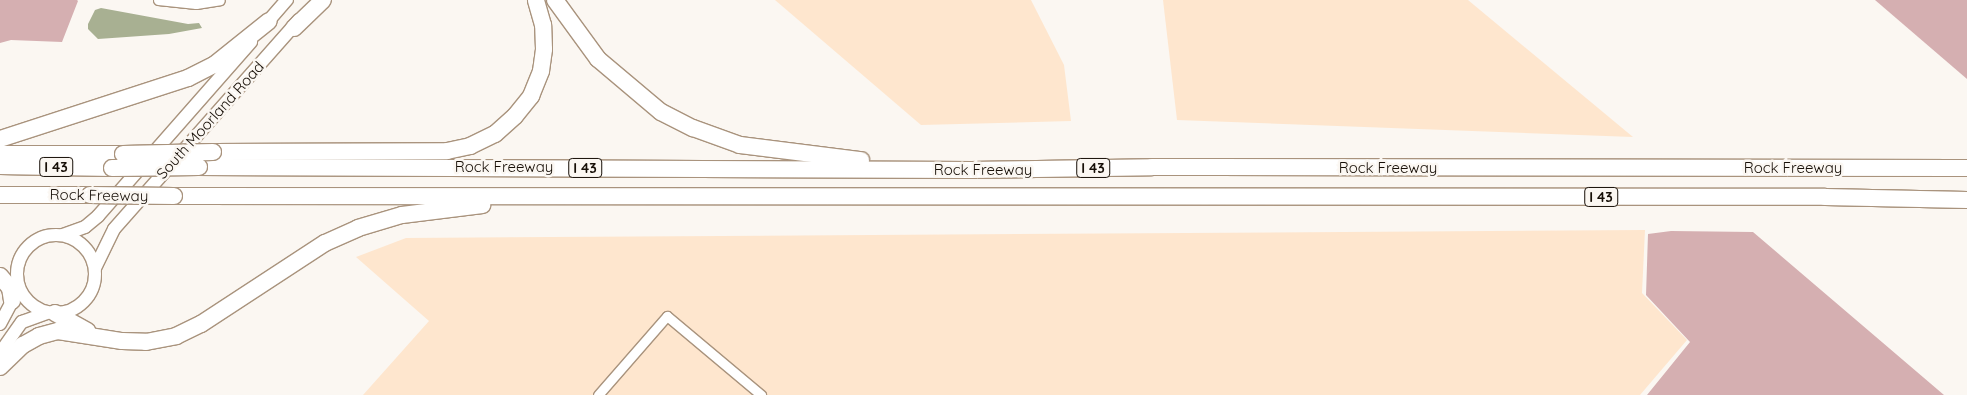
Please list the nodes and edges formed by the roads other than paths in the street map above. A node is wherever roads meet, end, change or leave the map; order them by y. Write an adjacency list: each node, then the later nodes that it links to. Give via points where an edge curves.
1 (158, 0): 2 (street, via 196,4)
2 (220, 0)
3 (287, 0): 8 (main road, South Moorland Road)
4 (314, 0): 9 (main road, South Moorland Road)
5 (323, 0): 9 (highway)
6 (536, 0): 11 (highway, bridge, via 543,24 544,49 541,71 531,96 516,116 495,134 470,146 446,151)
7 (555, 0): 14 (highway, via 576,32 606,66 662,112 693,128 740,145 789,153)
8 (269, 21): 10 (highway, via 214,65 188,78); 18 (main road, South Moorland Road, via 98,216 85,227)
9 (294, 28): 20 (main road, South Moorland Road, via 114,228)
10 (0, 139)
11 (0, 154)
12 (0, 166): 14 (highway, Rock Freeway / I 43, bridge)
13 (1967, 168): 14 (highway, Rock Freeway / I 43, via 1152,167)
14 (971, 170)
15 (0, 195): 16 (highway, Rock Freeway / I 43, bridge)
16 (599, 196): 17 (highway, Rock Freeway / I 43, via 1825,197); 25 (highway, via 402,215 325,242 201,324 176,336 146,342)
17 (1967, 200)
18 (63, 235): 20 (main road, via 84,246); 22 (main road, via 44,237 28,246 18,263)
19 (0, 265): 22 (highway)
20 (95, 268): 23 (main road, via 94,285 86,300 72,310)
21 (0, 276): 22 (highway)
22 (16, 290): 23 (main road, via 30,303); 24 (main road)
23 (51, 313): 25 (highway); 26 (main road, via 22,322)
24 (0, 324)
25 (102, 338): 27 (highway, via 58,331 39,336 23,345)
26 (0, 352)
27 (0, 367)
28 (598, 395): 29 (street, via 667,316)
29 (761, 395)

